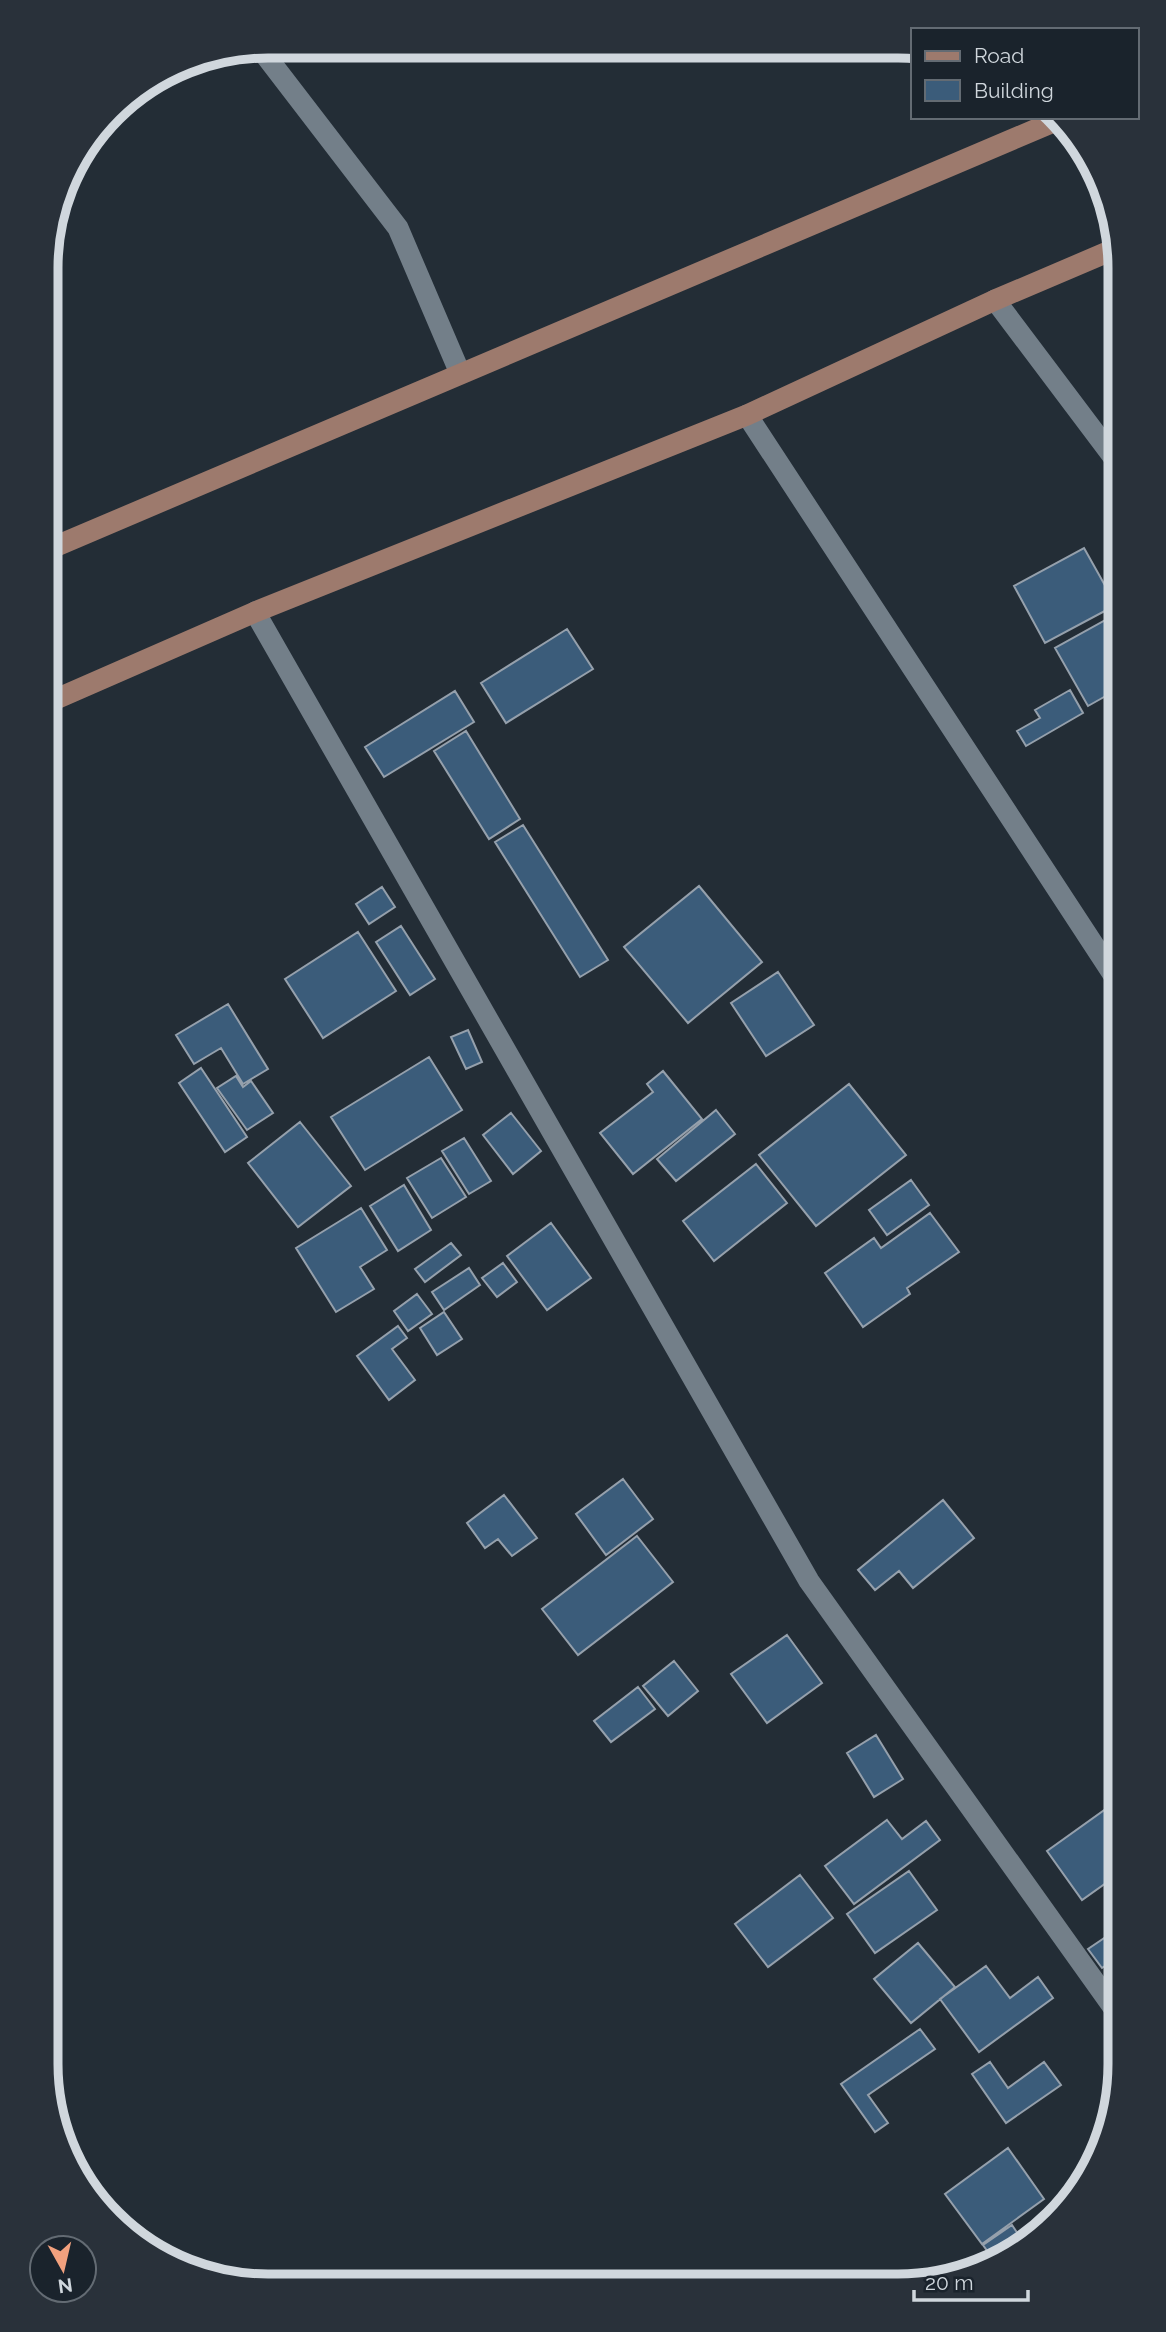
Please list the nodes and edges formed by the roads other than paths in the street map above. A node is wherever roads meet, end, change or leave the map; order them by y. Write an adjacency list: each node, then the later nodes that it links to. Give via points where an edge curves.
1 (267, 58): 5 (street, via 398,229)
2 (1050, 123): 5 (main road)
3 (1108, 252): 4 (main road)
4 (995, 300): 6 (main road); 7 (street)
5 (460, 373): 8 (main road)
6 (747, 415): 9 (main road); 11 (street)
7 (1108, 449)
8 (58, 545)
9 (255, 611): 10 (main road); 12 (street, via 809,1581)
10 (58, 698)
11 (1108, 967)
12 (1108, 2000)

